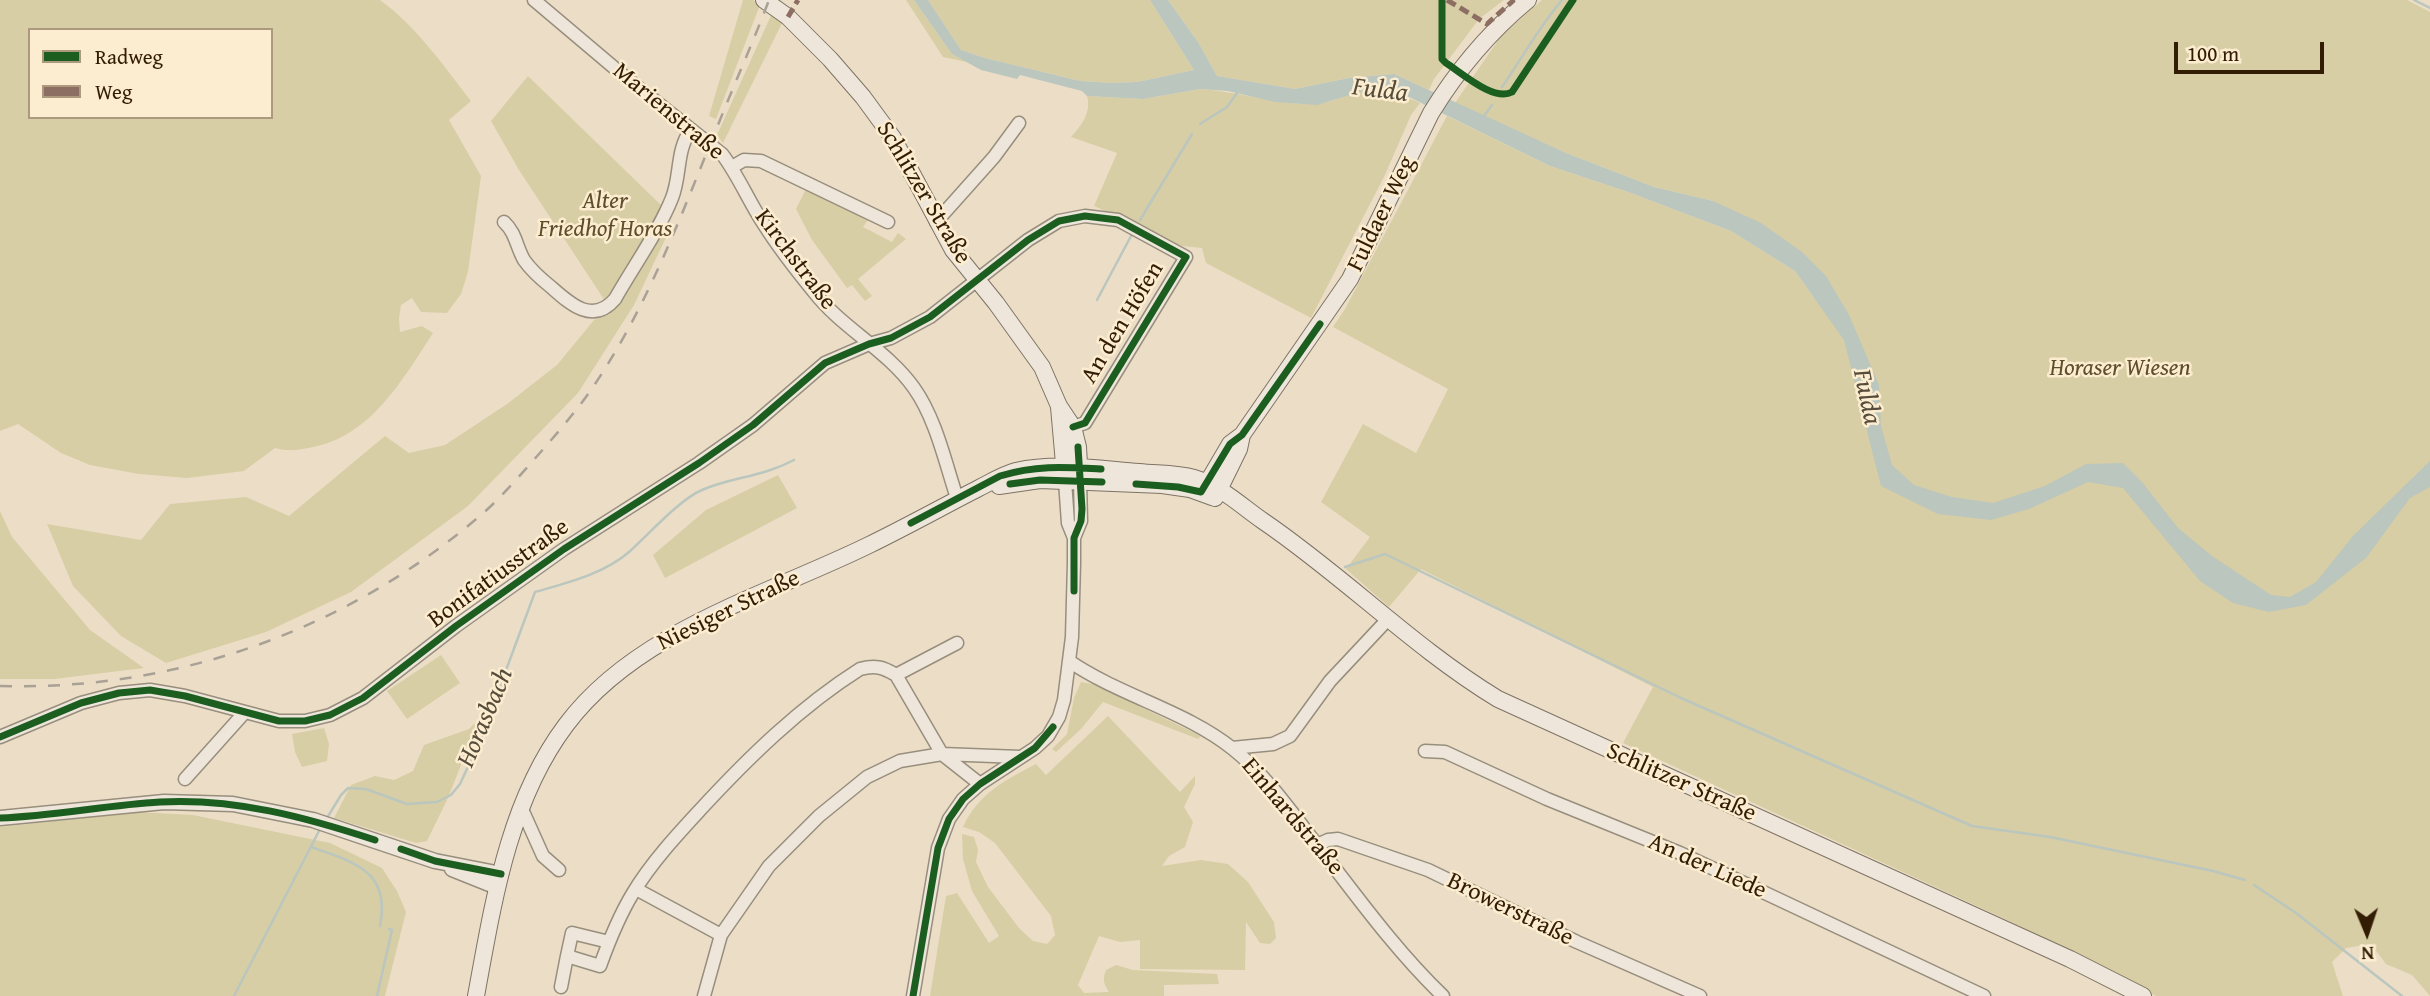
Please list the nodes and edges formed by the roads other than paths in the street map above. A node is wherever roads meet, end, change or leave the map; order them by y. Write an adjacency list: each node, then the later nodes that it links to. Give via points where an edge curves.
1 (534, 0): 5 (street, Marienstraße)
2 (764, 0): 9 (main road, Schlitzer Straße, via 788,17 863,97 906,160)
3 (1528, 0): 15 (main road, Fuldaer Weg, via 1462,66 1419,138 1350,279 1242,435 1239,449)
4 (1019, 123): 9 (street)
5 (691, 130): 6 (street, Marienstraße, via 711,143); 7 (street, via 683,144 671,201 615,299 603,310 576,308 540,277 523,258 513,231)
6 (732, 167): 8 (street, Marienstraße, via 744,160 761,161); 11 (street, Kirchstraße, via 761,221 792,264 817,296)
7 (504, 222)
8 (888, 222)
9 (936, 222): 10 (main road, Schlitzer Straße)
10 (977, 281): 11 (street, Bonifatiusstraße, via 930,317); 12 (main road, Schlitzer Straße, via 1035,355); 13 (street, An den Höfen, via 1059,221 1085,216 1118,220 1186,257 1085,423)
11 (869, 344): 16 (street, Kirchstraße, via 914,387); 21 (street, Bonifatiusstraße, via 825,363 753,425 564,549 363,698 330,715 305,721 279,721)
12 (1059, 406): 13 (main road, Schlitzer Straße); 14 (main road, Schlitzer Straße)
13 (1073, 427): 14 (main road, Schlitzer Straße, via 1078,447)
14 (1072, 474): 15 (main road, Schlitzer Straße, via 1187,477); 16 (main road, Niesiger Straße, via 1044,466 1015,472); 19 (street, via 1081,521 1074,538)
15 (1210, 491): 17 (main road, Schlitzer Straße, via 1303,548)
16 (957, 498): 29 (main road, Niesiger Straße, via 871,544 684,629 624,667 584,702 565,726 546,754)
17 (1389, 618): 23 (street, via 1330,681 1290,736 1273,744); 45 (main road, Schlitzer Straße, via 1457,673 1520,710)
18 (957, 643): 20 (street)
19 (1069, 661): 23 (street, Einhardstraße); 26 (street, via 1059,717 1048,736)
20 (896, 675): 25 (street); 34 (street, via 884,668 860,669 792,719 680,831)
21 (245, 712): 22 (street, Bonifatiusstraße, via 169,692 119,693 81,703); 27 (street)
22 (0, 737)
23 (1232, 748): 31 (street, Einhardstraße)
24 (1425, 751): 44 (street, An der Liede, via 1445,752 1680,853)
25 (942, 754): 26 (street); 28 (street); 35 (street, via 900,761 867,777 769,866)
26 (1020, 758): 28 (street)
27 (185, 779)
28 (980, 784): 41 (street, via 963,799 942,832)
29 (522, 807): 32 (street, via 543,856); 33 (main road, Niesiger Straße)
30 (0, 818): 33 (street, via 132,804 233,804 328,824)
31 (1318, 845): 42 (street, Einhardstraße, via 1396,945); 43 (street, Browerstraße, via 1338,839 1428,870)
32 (559, 870)
33 (499, 881): 39 (main road, Niesiger Straße)
34 (636, 889): 35 (street); 36 (street)
35 (721, 935): 40 (street)
36 (609, 942): 37 (street, via 600,966); 37 (street, via 572,933)
37 (567, 956): 38 (street)
38 (561, 987)
39 (476, 996)
40 (704, 996)
41 (913, 996)
42 (1443, 996)
43 (1700, 996)
44 (1984, 996)
45 (2143, 996)

